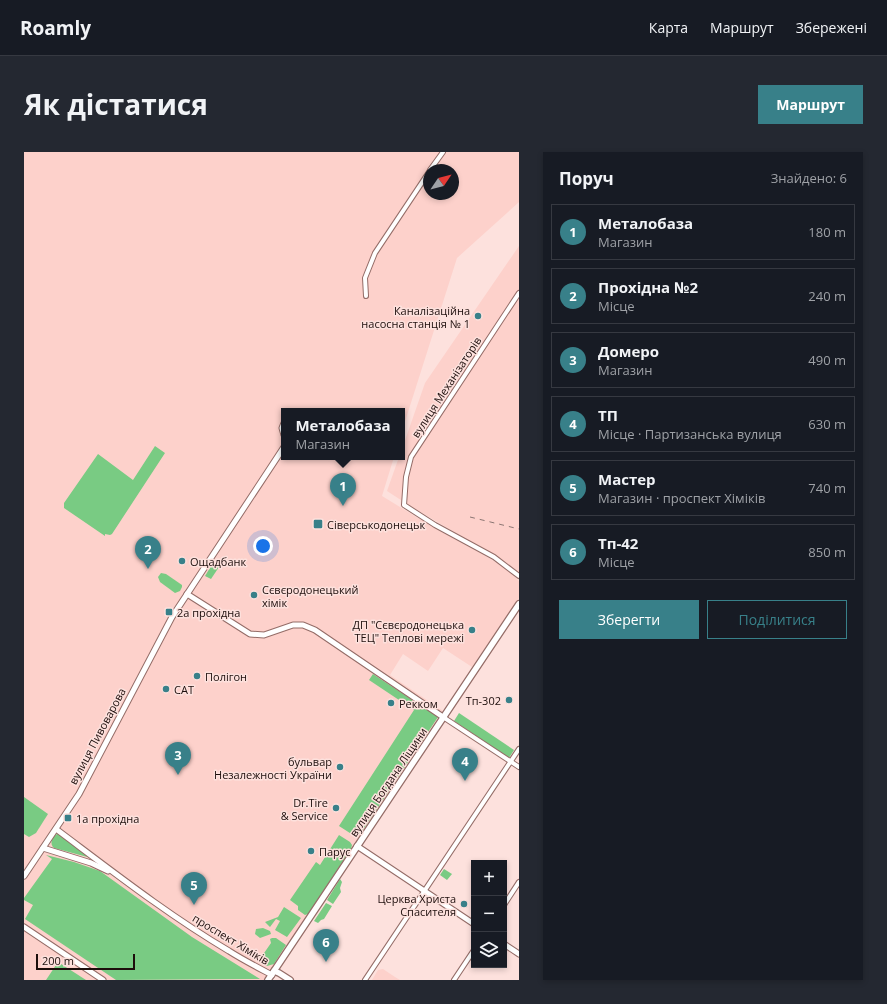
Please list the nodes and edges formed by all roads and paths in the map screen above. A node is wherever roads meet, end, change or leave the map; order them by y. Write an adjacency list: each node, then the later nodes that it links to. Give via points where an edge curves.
1 (443, 152): 2 (street)
2 (435, 164)
3 (423, 181): 5 (street, via 375,253 366,278)
4 (519, 293): 7 (street, вулиця Механізаторів, via 411,457 406,477 404,505 441,529 494,557)
5 (366, 296)
6 (281, 452): 8 (street)
7 (519, 576)
8 (187, 594): 10 (street, via 250,634 264,635 293,625 303,625 315,630); 14 (street, вулиця Пивоварова, via 160,638 78,794)
9 (519, 604): 10 (main road, вулиця Богдана Ліщини)
10 (444, 716): 12 (street); 15 (main road, вулиця Богдана Ліщини)
11 (519, 749): 12 (street)
12 (511, 761): 13 (street); 20 (street)
13 (519, 767)
14 (56, 829): 16 (street, вулиця Пивоварова); 18 (street, проспект Хіміків)
15 (357, 846): 20 (street); 27 (main road, вулиця Богдана Ліщини)
16 (43, 848): 17 (street, вулиця Пивоварова); 18 (street, проспект Хіміків, via 91,863)
17 (24, 876)
18 (122, 878): 27 (street, проспект Хіміків, via 204,936)
19 (519, 882): 21 (street)
20 (424, 890): 22 (street); 30 (street)
21 (507, 900)
22 (471, 922)
23 (24, 927): 28 (street)
24 (507, 946): 26 (street)
25 (471, 954): 31 (street)
26 (519, 954)
27 (271, 977): 29 (main road, проспект Хіміків, via 279,973)
28 (103, 980)
29 (290, 980)
30 (365, 980)
31 (454, 980)

